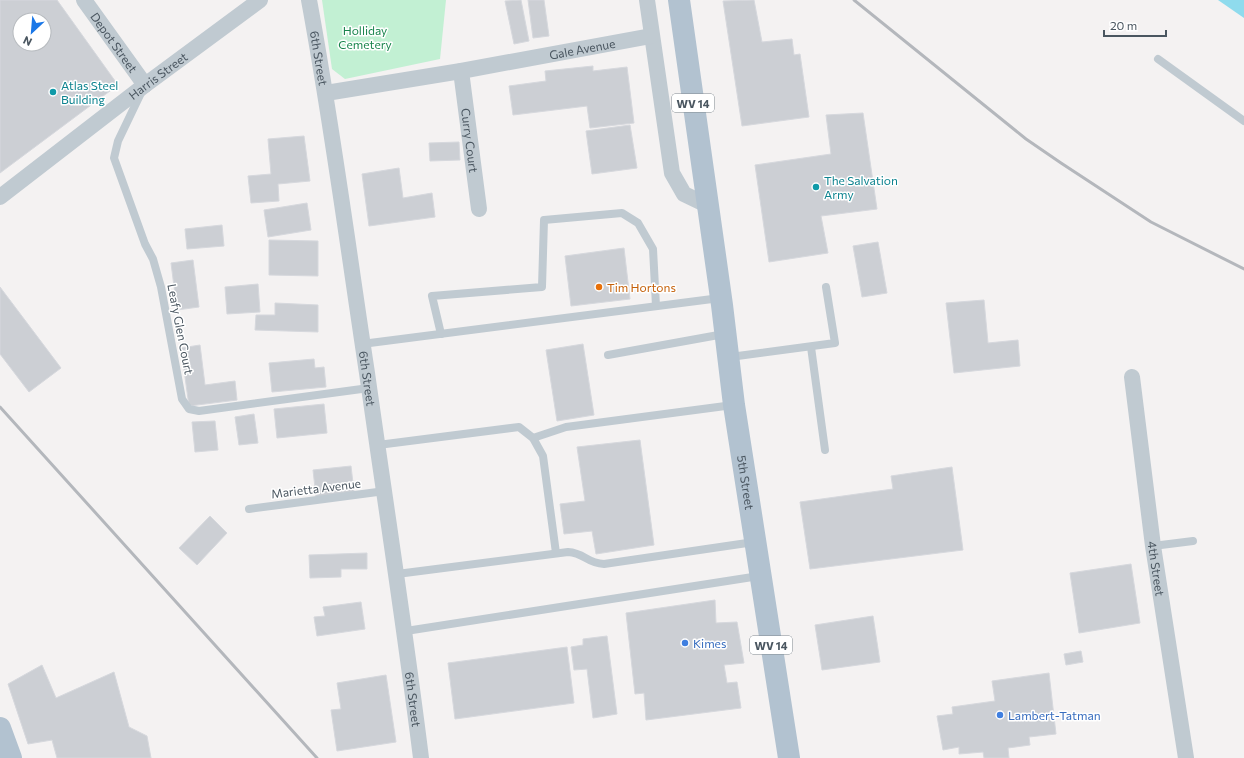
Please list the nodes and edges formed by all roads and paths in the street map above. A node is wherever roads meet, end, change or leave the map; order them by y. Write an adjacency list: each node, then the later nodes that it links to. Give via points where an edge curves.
1 (84, 0): 9 (street, Depot Street)
2 (260, 0): 9 (street, Harris Street)
3 (309, 0): 10 (street, 6th Street)
4 (647, 0): 6 (street)
5 (679, 0): 13 (main road, WV 14)
6 (651, 36): 8 (street, Gale Avenue); 13 (street, via 672,173 684,194)
7 (1158, 59): 11 (lane)
8 (461, 71): 10 (street, Gale Avenue); 14 (street, Curry Court)
9 (145, 85): 12 (street, Harris Street); 25 (lane, Leafy Glen Court, via 118,141 114,158 161,287 182,399 189,408 199,411)
10 (326, 93): 20 (street, 6th Street)
11 (1244, 121)
12 (0, 196)
13 (707, 205): 16 (main road, 5th Street / WV 14)
14 (479, 209)
15 (826, 287): 21 (lane, via 835,343)
16 (721, 298): 17 (lane); 19 (main road, 5th Street / WV 14)
17 (656, 306): 18 (lane); 18 (lane, via 653,249 638,223 622,213 544,220 542,287 432,296)
18 (441, 334): 20 (lane)
19 (725, 334): 22 (lane); 23 (main road, 5th Street / WV 14)
20 (362, 344): 25 (street, 6th Street)
21 (811, 347): 23 (lane); 29 (lane)
22 (608, 355)
23 (728, 357): 26 (main road, 5th Street / WV 14)
24 (1132, 377): 34 (street, 4th Street)
25 (369, 388): 28 (street, 6th Street)
26 (734, 405): 27 (lane, via 566,427); 33 (main road, 5th Street / WV 14)
27 (533, 438): 28 (lane, via 519,428); 35 (lane, via 543,456)
28 (378, 445): 30 (street, 6th Street)
29 (825, 450)
30 (385, 491): 31 (lane, Marietta Avenue); 36 (street, 6th Street)
31 (249, 509)
32 (1193, 541): 34 (lane)
33 (755, 542): 35 (lane, via 604,564 593,563 578,552); 37 (main road, 5th Street / WV 14)
34 (1153, 546): 43 (street, 4th Street)
35 (556, 553): 36 (lane)
36 (397, 574): 38 (street, 6th Street)
37 (760, 576): 38 (lane); 42 (main road, 5th Street / WV 14)
38 (406, 631): 41 (street, 6th Street)
39 (0, 728): 40 (main road)
40 (11, 758)
41 (421, 758)
42 (789, 758)
43 (1186, 758)

